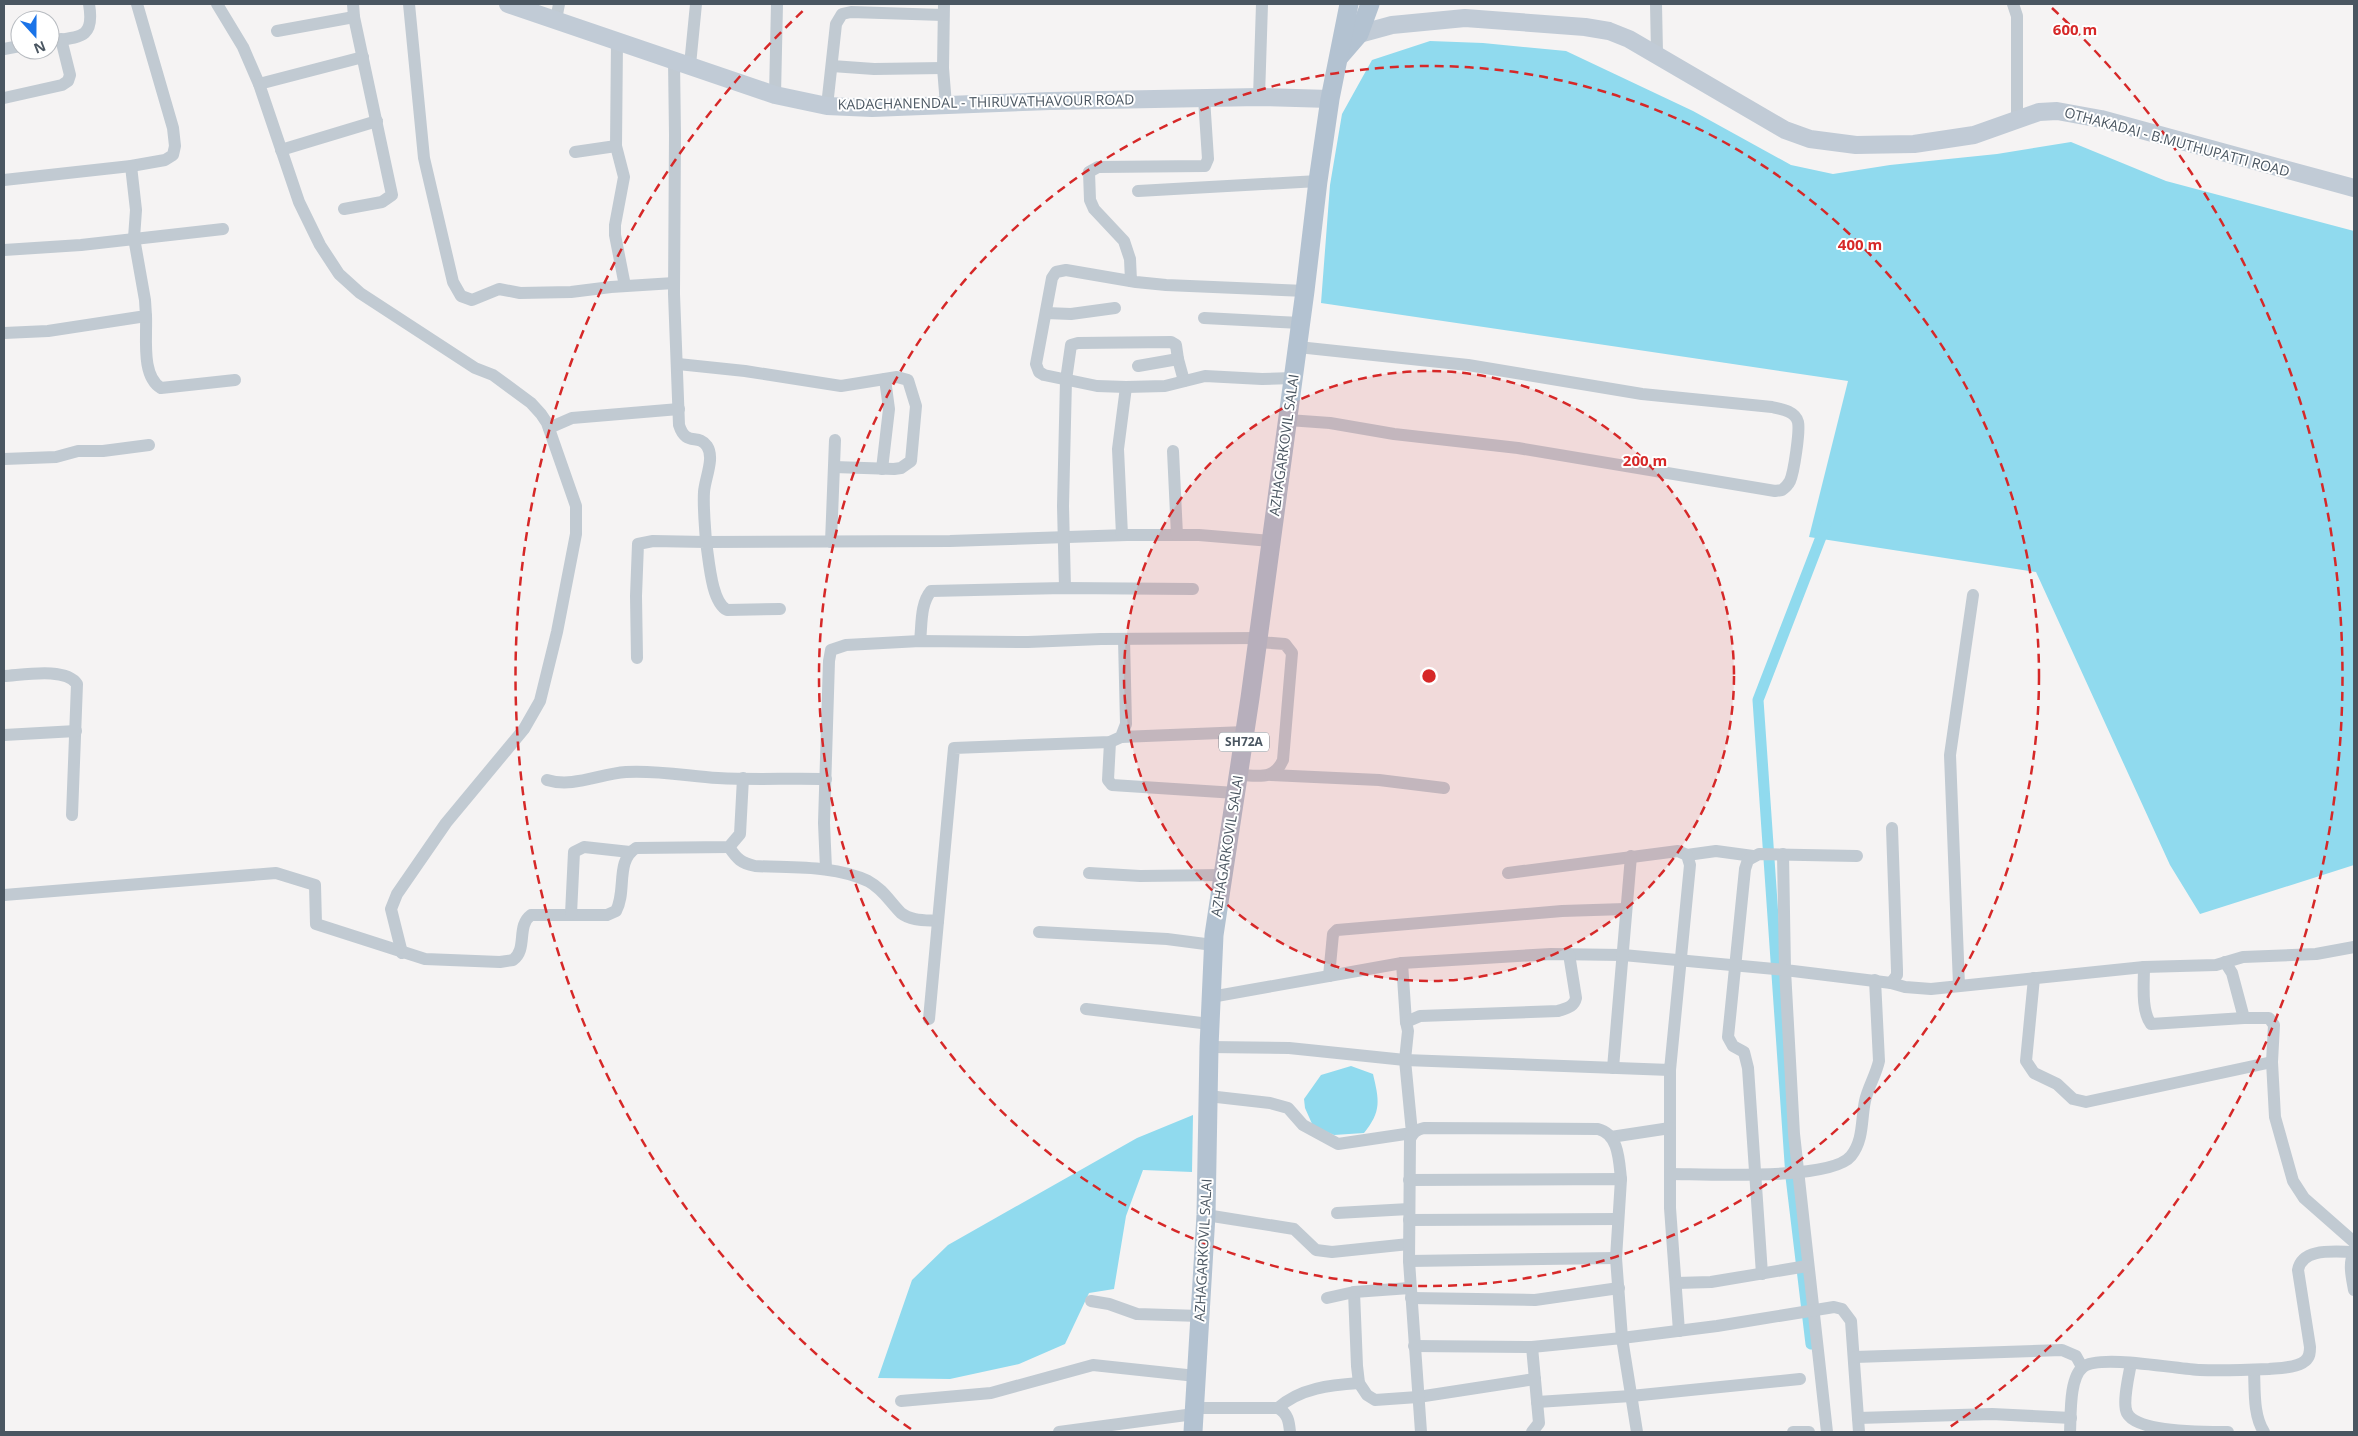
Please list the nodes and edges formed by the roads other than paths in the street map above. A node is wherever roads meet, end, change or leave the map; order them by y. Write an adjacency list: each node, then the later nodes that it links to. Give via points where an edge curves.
1 (89, 4): 19 (street, via 92,23 89,30)
2 (137, 4): 40 (street, via 162,87 175,146 173,155 165,160)
3 (216, 4): 27 (street, via 243,47)
4 (353, 4): 16 (street)
5 (408, 4): 51 (street, via 424,158 457,291 472,300 500,289 520,293 571,292)
6 (509, 4): 15 (main road, KADACHANENDAL - THIRUVATHAVOUR ROAD)
7 (696, 4): 24 (street)
8 (777, 4): 28 (street)
9 (1262, 4): 29 (street)
10 (1349, 4): 18 (main road)
11 (1370, 4): 18 (main road, AZHAGARKOVIL SALAI / SH72A)
12 (1656, 4): 22 (street)
13 (2015, 4): 35 (street)
14 (944, 10): 25 (street, via 842,14 836,24); 26 (street)
15 (557, 12): 20 (main road, KADACHANENDAL - THIRUVATHAVOUR ROAD)
16 (354, 17): 17 (street); 23 (street)
17 (277, 31)
18 (1352, 32): 22 (main road, OTHAKADAI - B.MUTHUPATTI ROAD, via 1466,18 1585,26 1629,38); 32 (main road, AZHAGARKOVIL SALAI / SH72A, via 1340,57)
19 (60, 39)
20 (617, 41): 24 (main road, KADACHANENDAL - THIRUVATHAVOUR ROAD); 37 (street)
21 (60, 50): 30 (street, via 70,75 68,82)
22 (1656, 54): 35 (main road, OTHAKADAI - B.MUTHUPATTI ROAD, via 1785,130 1810,139 1856,145 1914,144 1974,136)
23 (363, 57): 27 (street); 36 (street)
24 (682, 63): 28 (main road, KADACHANENDAL - THIRUVATHAVOUR ROAD); 50 (street, via 675,135)
25 (832, 66): 26 (street); 34 (street)
26 (943, 68): 33 (street)
27 (259, 84): 38 (street)
28 (775, 95): 34 (main road, KADACHANENDAL - THIRUVATHAVOUR ROAD)
29 (1259, 97): 31 (main road, KADACHANENDAL - THIRUVATHAVOUR ROAD); 32 (main road, KADACHANENDAL - THIRUVATHAVOUR ROAD)
30 (4, 98)
31 (1204, 98): 33 (main road, KADACHANENDAL - THIRUVATHAVOUR ROAD); 49 (street, via 1208,159 1205,166 1098,167 1089,172 1090,200 1094,210 1124,241 1130,259)
32 (1330, 99): 42 (main road, AZHAGARKOVIL SALAI / SH72A)
33 (946, 105): 34 (main road, KADACHANENDAL - THIRUVATHAVOUR ROAD)
34 (827, 106)
35 (2017, 120): 43 (main road, OTHAKADAI - B.MUTHUPATTI ROAD, via 2039,112 2073,113)
36 (377, 121): 38 (street); 45 (street, via 392,195 382,202)
37 (616, 146): 39 (street); 51 (street, via 624,177 615,225)
38 (281, 150): 71 (street, via 299,202 320,245 339,274 360,293 475,368 493,375 531,403)
39 (575, 152)
40 (131, 166): 41 (street); 47 (street, via 136,210)
41 (4, 180)
42 (1318, 181): 44 (street); 52 (main road, AZHAGARKOVIL SALAI / SH72A)
43 (2354, 188)
44 (1138, 191)
45 (344, 209)
46 (222, 229): 47 (street)
47 (134, 238): 48 (street); 55 (street)
48 (4, 250)
49 (1131, 281): 52 (street); 54 (street, via 1066,270 1056,272)
50 (674, 283): 51 (street); 61 (street)
51 (625, 286)
52 (1305, 291): 57 (main road, AZHAGARKOVIL SALAI / SH72A)
53 (1115, 308): 54 (street, via 1071,314)
54 (1046, 313): 66 (street, via 1037,368 1044,375)
55 (146, 316): 58 (street); 65 (street, via 148,374 153,383 161,388)
56 (1204, 318): 57 (street)
57 (1301, 323): 59 (main road, AZHAGARKOVIL SALAI / SH72A)
58 (4, 334)
59 (1298, 347): 63 (main road, AZHAGARKOVIL SALAI / SH72A); 70 (street, via 1468,365 1642,394 1772,407 1794,416 1798,431 1790,480 1782,490 1775,491 1518,448)
60 (1178, 359): 62 (street); 66 (street, via 1176,345 1171,342 1074,343 1069,349); 67 (street)
61 (678, 364): 64 (street, via 841,386); 69 (street)
62 (1138, 366)
63 (1293, 378): 67 (street, via 1205,376); 70 (main road, AZHAGARKOVIL SALAI / SH72A)
64 (885, 379): 77 (street, via 889,409); 77 (street, via 903,377 908,380 916,406 911,461 901,468)
65 (235, 380)
66 (1066, 380): 68 (street); 80 (street)
67 (1184, 381): 68 (street, via 1165,386)
68 (1126, 387): 78 (street, via 1118,449)
69 (679, 409): 71 (street, via 572,418); 82 (street, via 682,435 707,446 709,453 704,492)
70 (1288, 420): 81 (main road, AZHAGARKOVIL SALAI / SH72A)
71 (549, 428): 123 (street, via 576,506 576,534 540,701 524,729 446,823 397,894 391,909)
72 (835, 440): 76 (street)
73 (149, 445): 75 (street, via 78,451 56,457)
74 (1173, 451): 79 (street)
75 (4, 459)
76 (834, 467): 77 (street); 83 (street)
77 (882, 468)
78 (1122, 535): 79 (street); 80 (street)
79 (1177, 535): 81 (street)
80 (1065, 538): 83 (street); 84 (street)
81 (1271, 541): 89 (main road, AZHAGARKOVIL SALAI / SH72A)
82 (706, 542): 83 (street); 87 (street, via 721,607 727,610); 91 (street, via 653,541 638,544)
83 (831, 542)
84 (1065, 588): 85 (street); 90 (street, via 931,591 924,605)
85 (1193, 589)
86 (1973, 595): 136 (street, via 1950,755)
87 (780, 609)
88 (1124, 639): 89 (street); 90 (street); 96 (street, via 1126,724)
89 (1258, 640): 94 (main road, AZHAGARKOVIL SALAI / SH72A); 97 (street, via 1285,644 1292,653 1283,760)
90 (920, 641): 99 (street, via 846,645 831,650 828,661)
91 (637, 658)
92 (4, 676): 93 (street, via 60,674 74,679 77,684)
93 (76, 731): 95 (street); 103 (street)
94 (1245, 732): 96 (street); 101 (main road, AZHAGARKOVIL SALAI / SH72A)
95 (4, 735)
96 (1115, 739): 101 (street, via 1108,780 1112,785); 119 (street, via 954,748)
97 (1271, 775): 101 (street); 102 (street, via 1379,780)
98 (743, 778): 99 (street); 100 (street, via 628,772 572,783 559,784); 105 (street, via 740,834)
99 (826, 779): 112 (street)
100 (547, 780)
101 (1237, 784): 115 (main road, AZHAGARKOVIL SALAI / SH72A)
102 (1444, 788)
103 (72, 815)
104 (1892, 828): 135 (street, via 1897,975)
105 (729, 847): 106 (street, via 636,848); 112 (street, via 737,860 755,866)
106 (630, 852): 118 (street, via 625,860 616,911 607,915); 118 (street, via 584,847 574,852)
107 (1778, 854): 109 (street); 111 (street); 131 (street)
108 (1688, 855): 109 (street, via 1716,851); 110 (street, via 1678,851); 126 (street, via 1690,865)
109 (1756, 855): 129 (street, via 1748,860 1745,869)
110 (1631, 856): 114 (street); 117 (street)
111 (1857, 856)
112 (826, 869): 119 (street, via 868,881 882,890 902,913 912,918)
113 (1089, 873): 115 (street)
114 (1508, 873)
115 (1223, 875): 121 (main road, AZHAGARKOVIL SALAI / SH72A)
116 (4, 895): 123 (street, via 276,873 315,885 316,924)
117 (1625, 909): 125 (street); 132 (street, via 1562,911 1337,930 1333,934)
118 (571, 914): 123 (street, via 538,914 526,918 520,951 513,960 425,959)
119 (938, 921): 140 (street)
120 (1039, 932): 121 (street)
121 (1214, 945): 137 (main road, AZHAGARKOVIL SALAI / SH72A)
122 (2354, 947): 127 (street, via 2316,954 2251,956)
123 (398, 952)
124 (1569, 954): 125 (street); 128 (street); 141 (street, via 1576,998 1570,1008 1420,1016)
125 (1623, 954): 126 (street); 146 (street)
126 (1680, 959): 129 (street); 147 (street)
127 (2225, 962): 130 (street); 139 (street, via 2232,972)
128 (1402, 964): 132 (street); 141 (street)
129 (1736, 965): 131 (street); 154 (street, via 1728,1037 1746,1058)
130 (2144, 967): 133 (street); 139 (street, via 2146,1010 2151,1024)
131 (1778, 970): 134 (street); 152 (street, via 1794,1134)
132 (1329, 976): 137 (street)
133 (2034, 978): 136 (street); 145 (street, via 2026,1061 2034,1073 2056,1084 2078,1101 2086,1102)
134 (1875, 980): 135 (street); 152 (street, via 1879,1061 1865,1099 1857,1148 1839,1165)
135 (1891, 983): 136 (street, via 1919,989)
136 (1959, 985)
137 (1211, 997): 142 (main road, AZHAGARKOVIL SALAI / SH72A)
138 (1086, 1009): 142 (street)
139 (2244, 1018): 145 (street, via 2272,1020)
140 (929, 1019)
141 (1406, 1022): 144 (street)
142 (1210, 1024): 143 (main road, AZHAGARKOVIL SALAI / SH72A)
143 (1209, 1047): 144 (street, via 1289,1048); 148 (main road, AZHAGARKOVIL SALAI / SH72A)
144 (1405, 1060): 146 (street); 150 (street)
145 (2272, 1062): 161 (street, via 2275,1117 2293,1181 2304,1198)
146 (1613, 1068): 147 (street)
147 (1670, 1070): 149 (street)
148 (1208, 1096): 150 (street, via 1288,1108 1303,1125 1338,1144); 158 (main road, AZHAGARKOVIL SALAI / SH72A)
149 (1670, 1128): 151 (street); 153 (street)
150 (1412, 1133): 151 (street, via 1424,1128 1598,1129); 156 (street)
151 (1611, 1138): 155 (street, via 1617,1150)
152 (1792, 1172): 154 (street); 166 (street)
153 (1670, 1174): 154 (street); 168 (street)
154 (1756, 1176): 167 (street)
155 (1621, 1179): 156 (street); 160 (street)
156 (1409, 1180): 159 (street)
157 (1337, 1213): 159 (street)
158 (1206, 1215): 162 (street, via 1294,1229 1316,1250 1332,1252); 176 (main road, AZHAGARKOVIL SALAI / SH72A)
159 (1409, 1215): 160 (street); 162 (street)
160 (1618, 1219): 164 (street)
161 (2354, 1242)
162 (1409, 1244): 165 (street)
163 (2354, 1252): 170 (street, via 2351,1274); 184 (street, via 2303,1256 2298,1270 2309,1356 2297,1365)
164 (1616, 1258): 165 (street); 169 (street)
165 (1409, 1260): 172 (street)
166 (1803, 1267): 167 (street); 175 (street)
167 (1762, 1274): 168 (street)
168 (1676, 1284): 177 (street)
169 (1618, 1288): 172 (street, via 1535,1300); 178 (street)
170 (2354, 1290)
171 (1354, 1292): 172 (street); 173 (street); 188 (street)
172 (1411, 1293): 179 (street)
173 (1327, 1298)
174 (1091, 1301): 176 (street, via 1152,1316)
175 (1807, 1311): 177 (street); 181 (street, via 1834,1307 1848,1314); 204 (street)
176 (1200, 1316): 185 (main road, AZHAGARKOVIL SALAI / SH72A)
177 (1679, 1331): 178 (street)
178 (1622, 1338): 180 (street); 190 (street)
179 (1414, 1346): 180 (street); 189 (street)
180 (1532, 1346): 186 (street)
181 (1855, 1357): 183 (street, via 2062,1350 2076,1356); 195 (street)
182 (2131, 1363): 183 (street, via 2107,1361); 184 (street, via 2201,1370); 207 (street, via 2126,1402 2131,1418 2156,1428)
183 (2082, 1367): 196 (street, via 2076,1376)
184 (2254, 1370): 208 (street, via 2258,1418)
185 (1196, 1376): 191 (street, via 1093,1365 991,1393); 194 (main road, AZHAGARKOVIL SALAI / SH72A)
186 (1535, 1379): 189 (street); 192 (street)
187 (1800, 1379): 190 (street)
188 (1359, 1383): 189 (street, via 1367,1396 1375,1400); 193 (street, via 1301,1393)
189 (1418, 1396): 199 (street)
190 (1632, 1396): 192 (street); 201 (street)
191 (902, 1401)
192 (1537, 1402): 200 (street, via 1539,1423)
193 (1278, 1408): 194 (street); 198 (street, via 1285,1412)
194 (1194, 1418): 197 (street)
195 (1858, 1418): 196 (street, via 1992,1414); 205 (street)
196 (2071, 1418): 206 (street)
197 (1059, 1432)
198 (1290, 1432)
199 (1421, 1432)
200 (1532, 1432)
201 (1637, 1432)
202 (1793, 1432): 203 (street)
203 (1809, 1432)
204 (1827, 1432)
205 (1859, 1432)
206 (2070, 1432)
207 (2228, 1432)
208 (2264, 1432)

